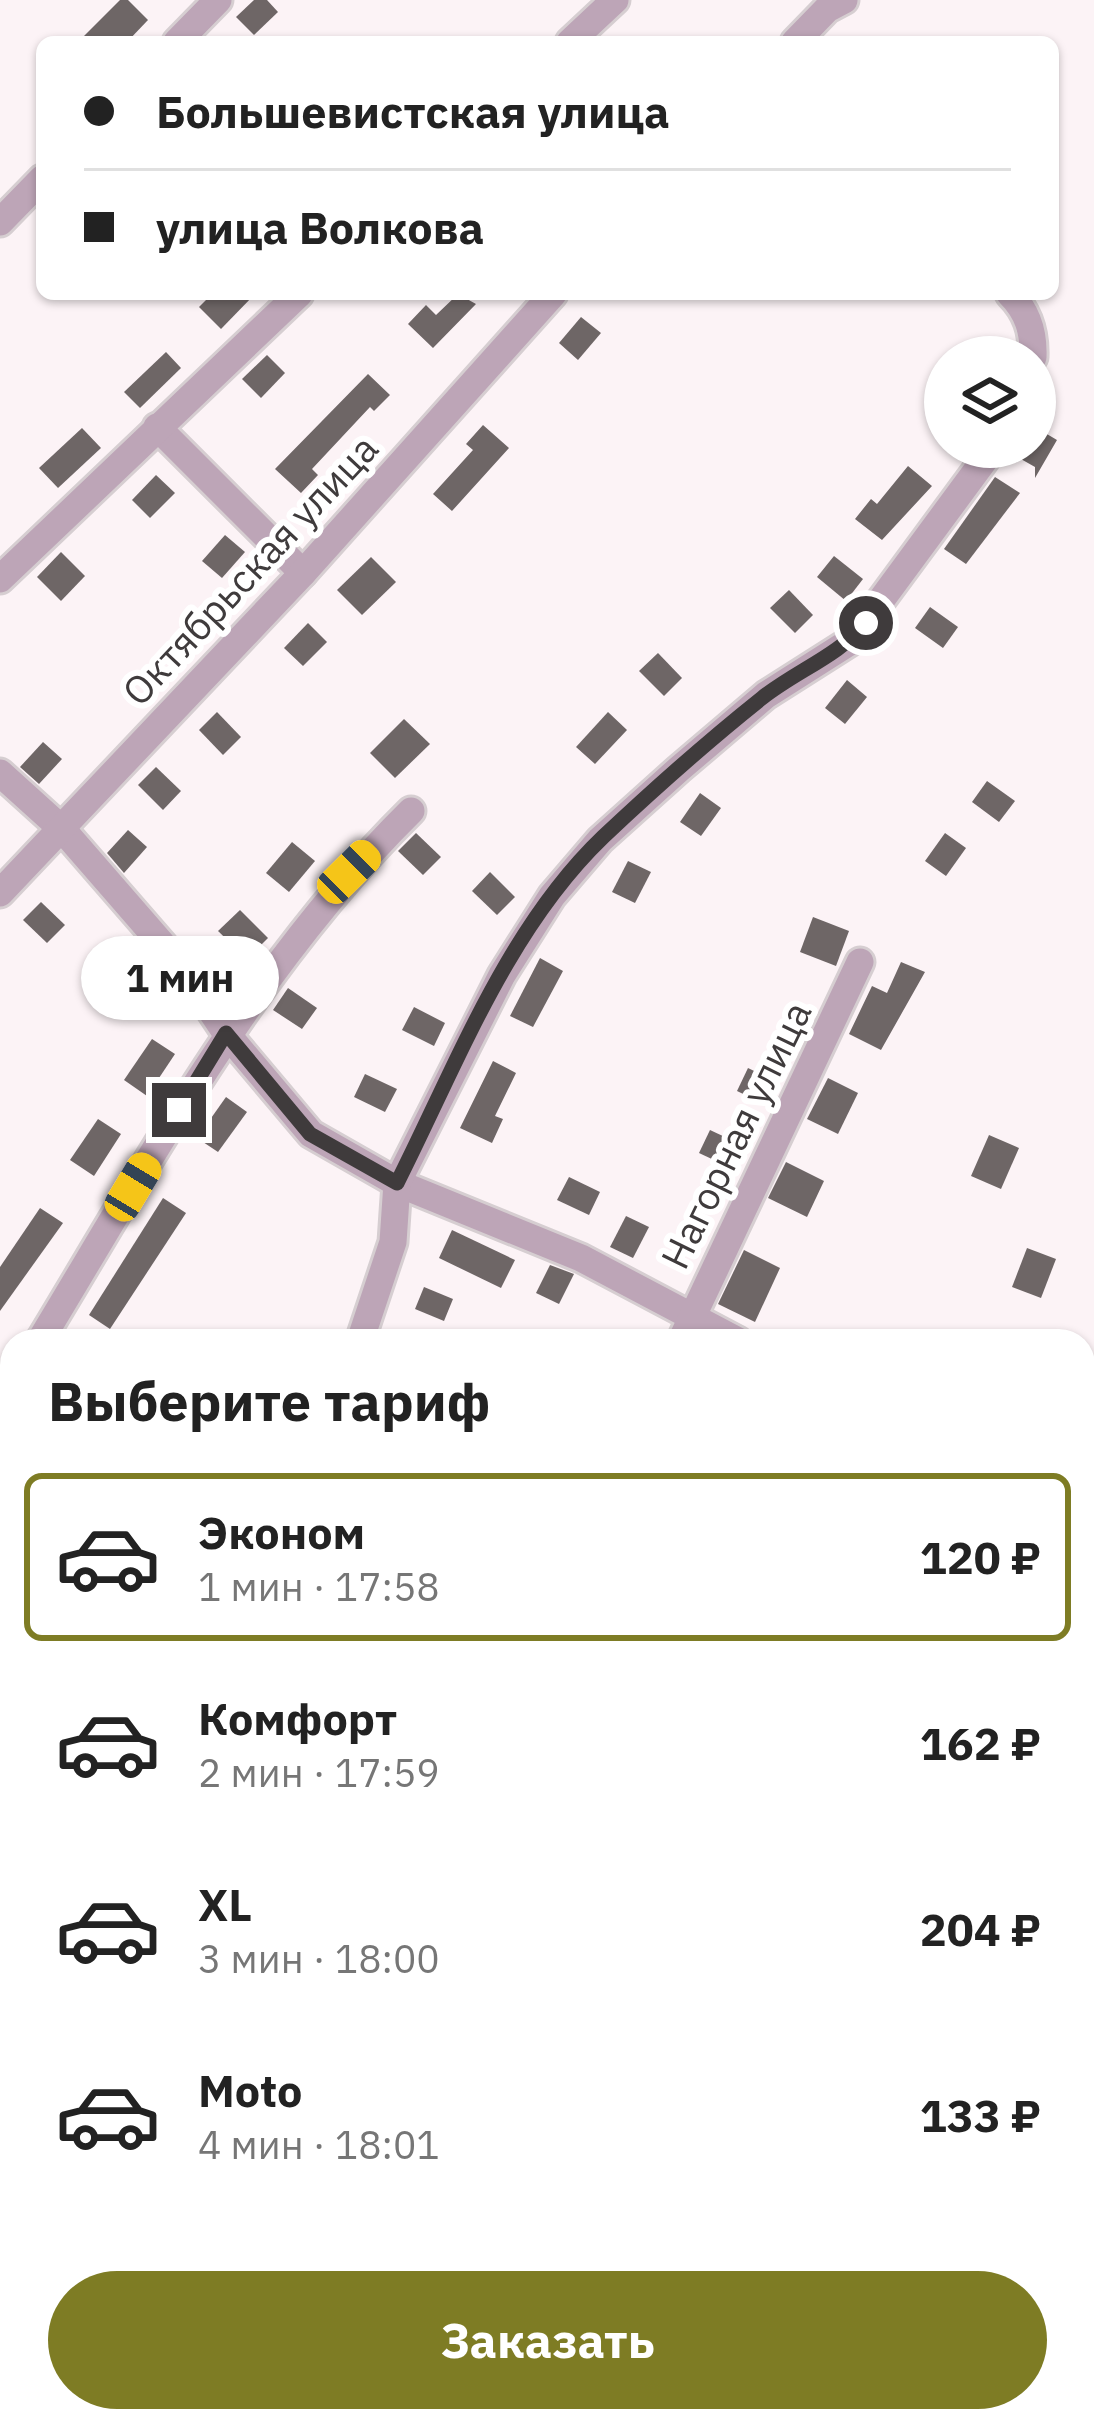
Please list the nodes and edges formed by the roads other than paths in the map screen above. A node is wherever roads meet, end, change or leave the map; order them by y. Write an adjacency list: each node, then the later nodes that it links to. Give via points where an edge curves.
1 (218, 0): 4 (street)
2 (615, 0): 5 (street)
3 (831, 3): 6 (street)
4 (183, 36)
5 (576, 36)
6 (802, 36)
7 (36, 185): 8 (street)
8 (0, 222)
9 (293, 300): 13 (street)
10 (548, 300): 15 (street, Октябрьская улица)
11 (1016, 300): 12 (street)
12 (1034, 336)
13 (157, 427): 15 (street); 16 (street)
14 (978, 468): 23 (street, via 851,640 731,724 600,840 552,896 502,975)
15 (303, 573): 19 (street, Октябрьская улица)
16 (0, 579)
17 (0, 773): 19 (street)
18 (411, 811): 22 (street, via 349,872)
19 (63, 830): 20 (street, Октябрьская улица); 22 (street, via 182,967)
20 (0, 893)
21 (860, 962): 26 (street, Нагорная улица)
22 (226, 1033): 23 (street, via 310,1134); 24 (street)
23 (397, 1183): 25 (street, via 392,1241); 26 (street, via 581,1258)
24 (47, 1329)
25 (364, 1329)
26 (686, 1329)

